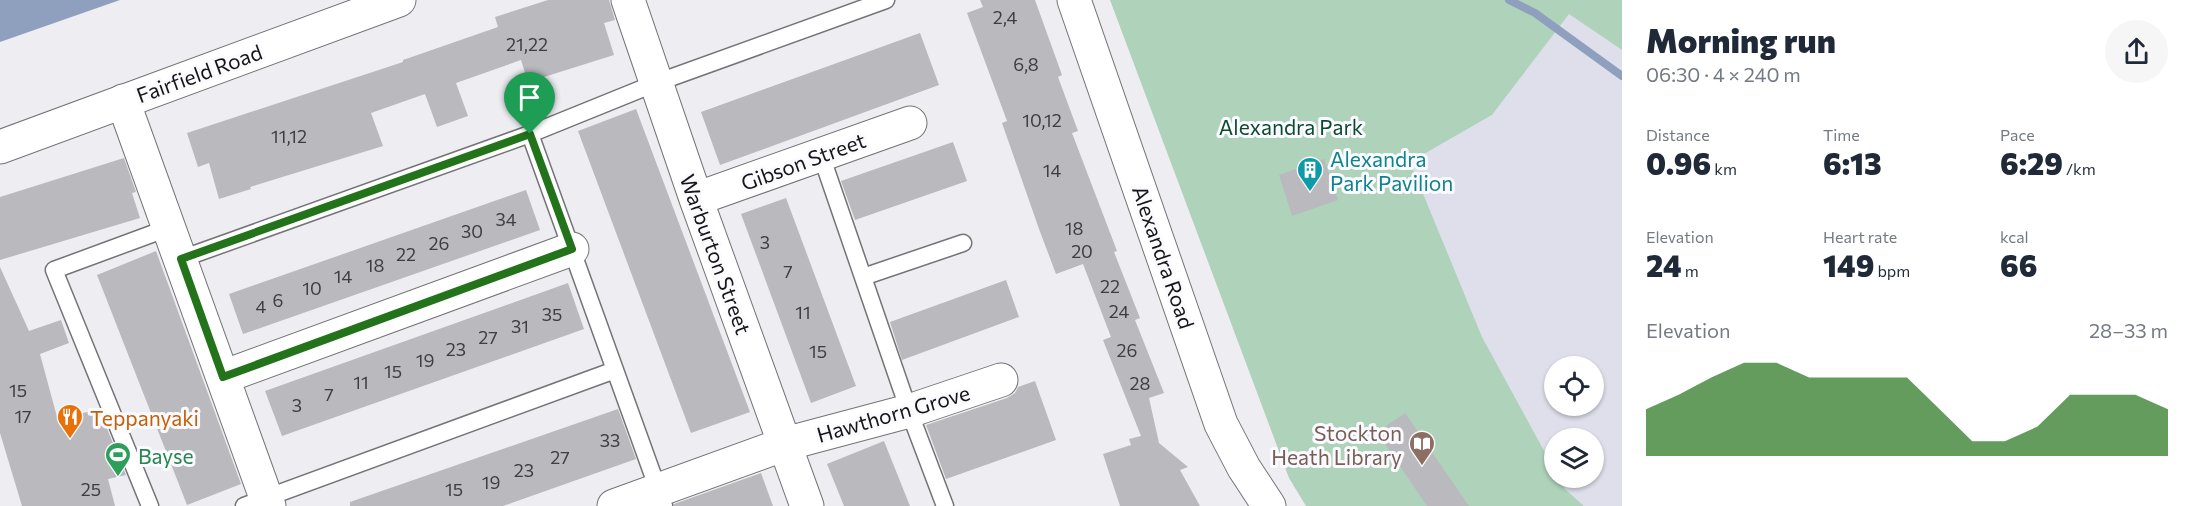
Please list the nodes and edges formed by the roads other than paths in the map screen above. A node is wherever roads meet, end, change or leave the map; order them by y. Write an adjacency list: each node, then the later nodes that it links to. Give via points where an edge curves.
1 (399, 0): 6 (street, Fairfield Road)
2 (628, 0): 5 (street, Warburton Street)
3 (886, 0): 5 (lane)
4 (1074, 0): 28 (street, Alexandra Road, via 1221,424)
5 (656, 83): 8 (lane); 11 (street, Warburton Street)
6 (123, 101): 9 (street, Fairfield Road); 12 (street)
7 (910, 123): 10 (street, Gibson Street)
8 (530, 134): 14 (lane); 15 (lane)
9 (0, 147)
10 (820, 154): 11 (street, Gibson Street); 16 (lane)
11 (696, 199): 21 (street, Warburton Street)
12 (168, 228): 15 (street); 24 (lane, via 54,270)
13 (963, 243): 16 (lane)
14 (572, 249): 17 (lane); 18 (street)
15 (181, 259): 18 (street)
16 (863, 277): 20 (lane)
17 (615, 370): 22 (lane); 23 (lane)
18 (223, 377): 23 (street)
19 (1001, 380): 20 (street, Hawthorn Grove)
20 (909, 411): 21 (street, Hawthorn Grove); 27 (lane)
21 (785, 444): 22 (street, Hawthorn Grove); 26 (street, Warburton Street)
22 (661, 498): 25 (street, Hawthorn Grove)
23 (259, 503)
24 (150, 506)
25 (614, 506)
26 (807, 506)
27 (945, 506)
28 (1269, 506)

